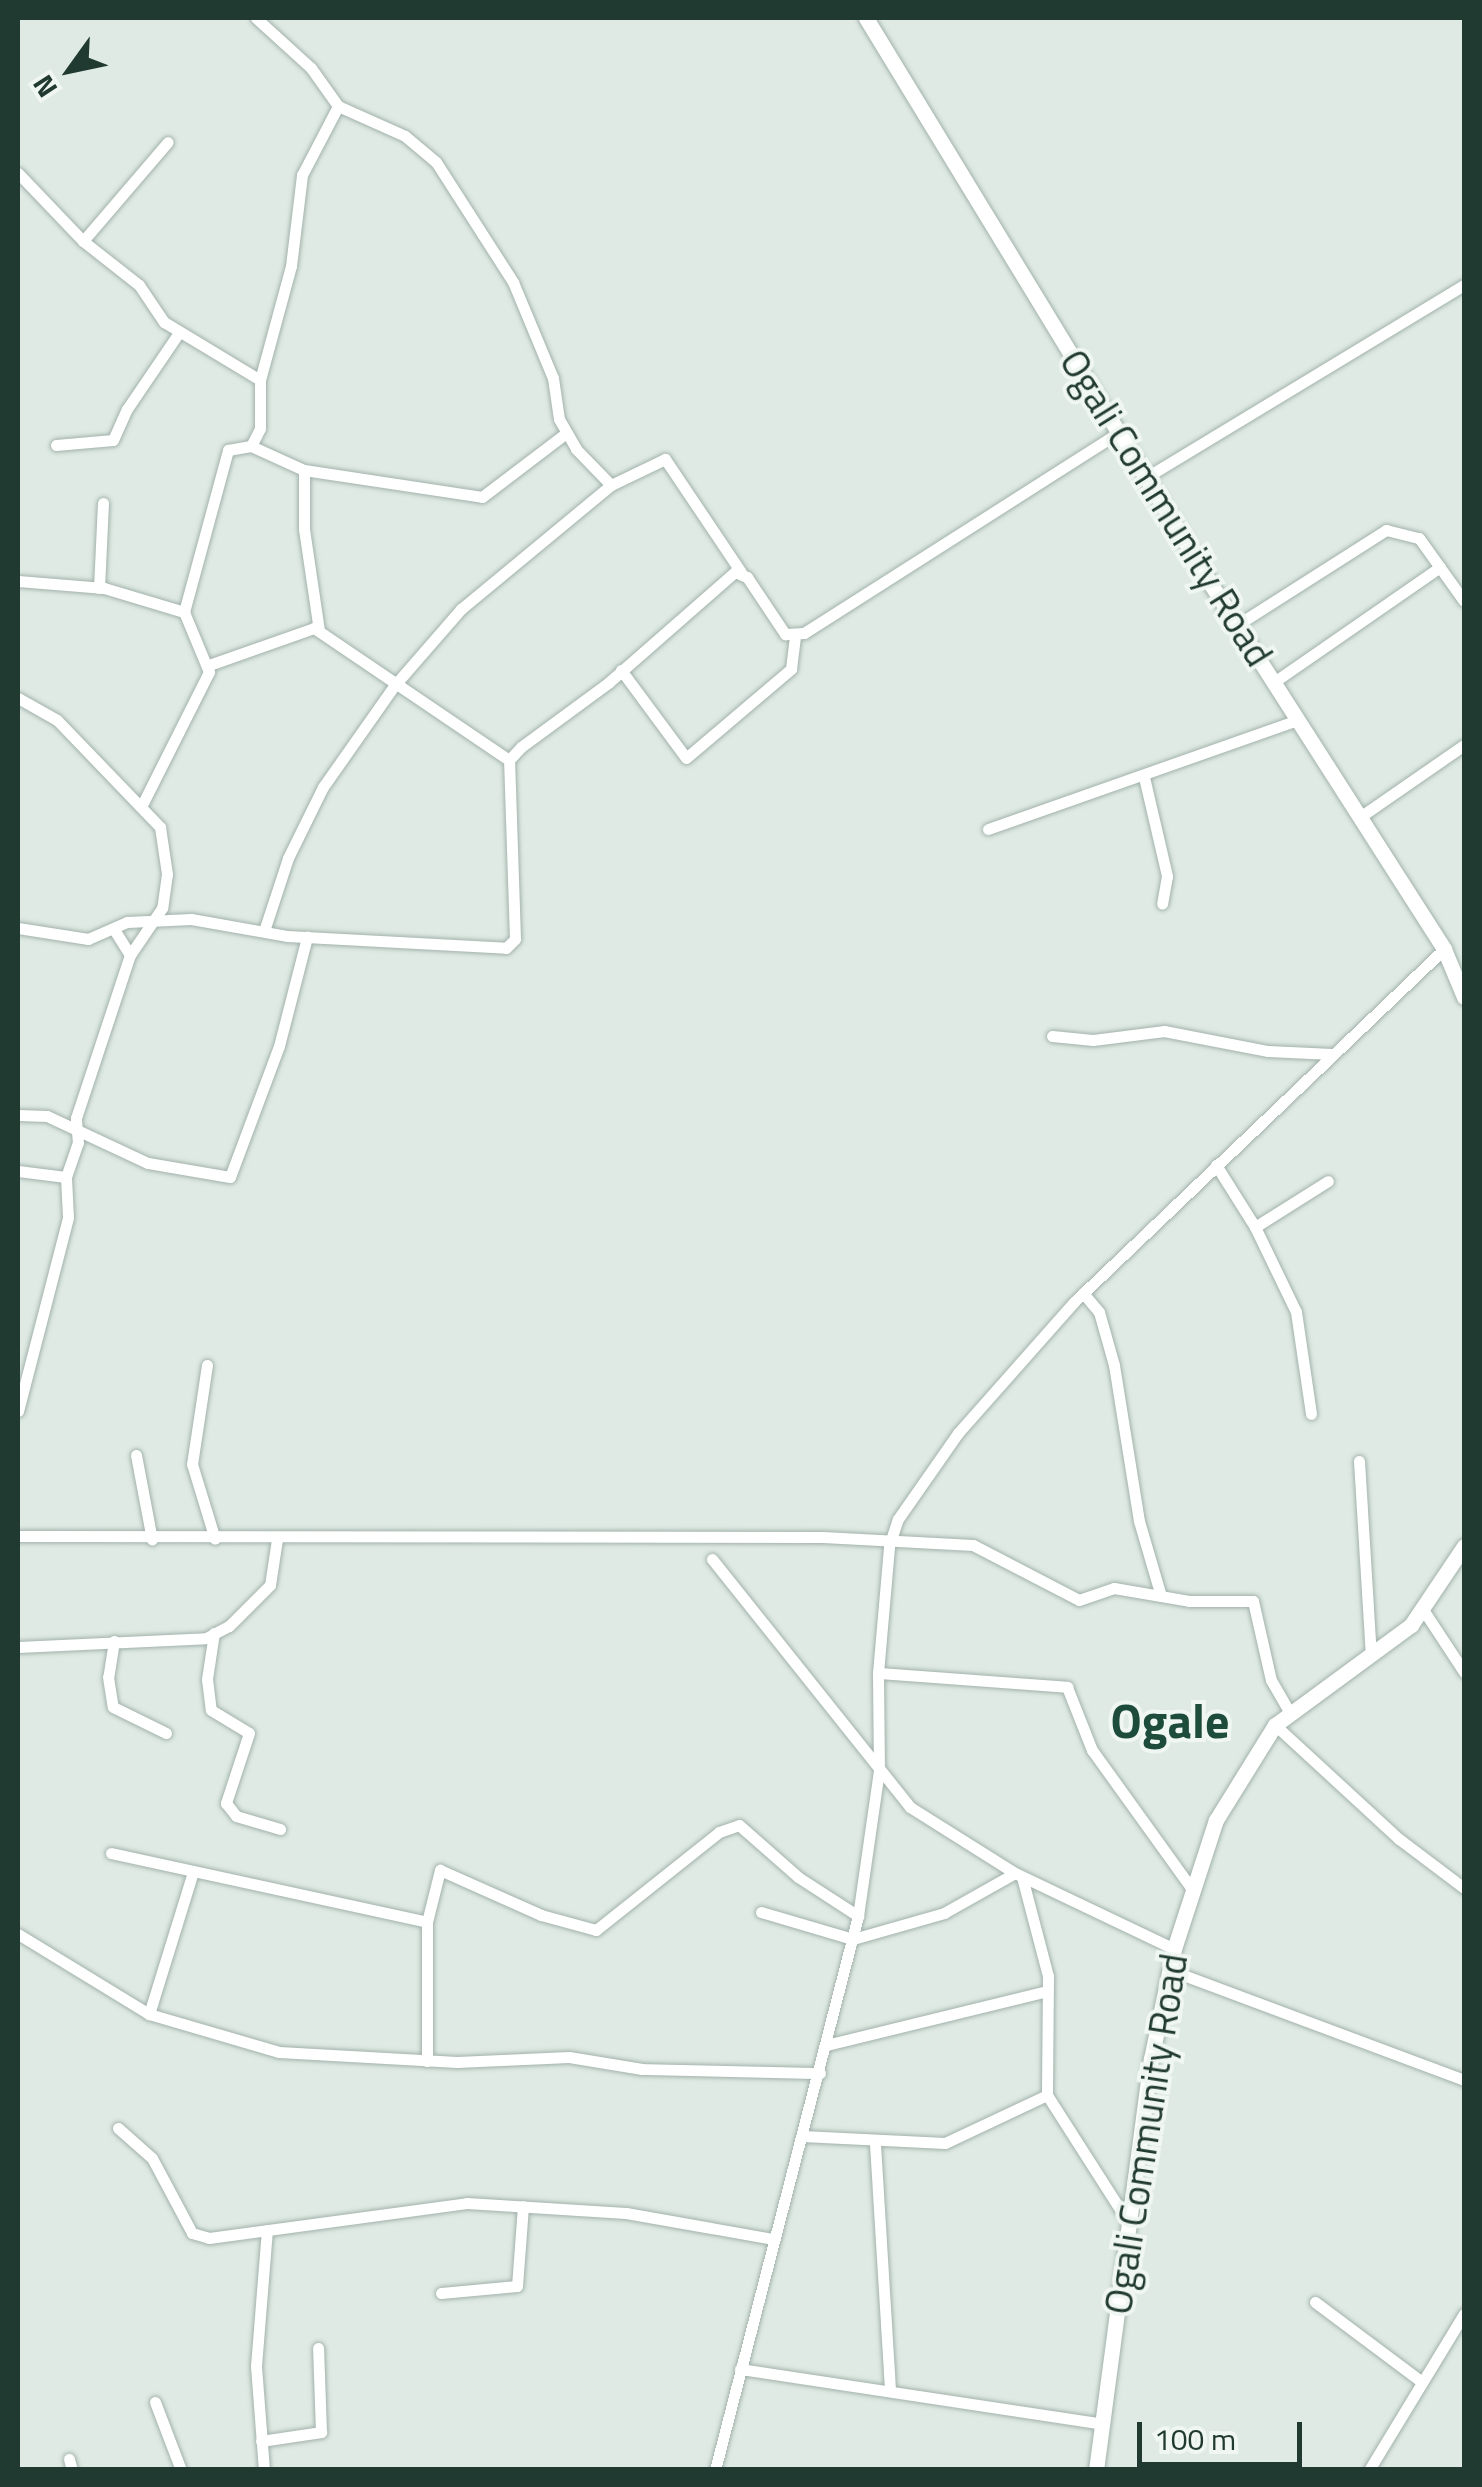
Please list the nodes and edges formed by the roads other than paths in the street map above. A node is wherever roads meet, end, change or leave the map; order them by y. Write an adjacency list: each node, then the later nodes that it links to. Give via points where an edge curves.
1 (256, 18): 3 (street, via 310,68)
2 (866, 18): 10 (street, Ogali Community Road)
3 (338, 106): 9 (street, via 302,176 291,266); 11 (street, via 426,152 484,229 536,333)
4 (168, 142): 6 (street)
5 (18, 173): 6 (street)
6 (83, 241): 8 (street, via 139,285)
7 (1464, 284): 15 (street)
8 (178, 334): 9 (street); 12 (street, via 126,408 113,440)
9 (260, 380): 13 (street, via 264,409)
10 (1118, 433): 15 (street, Ogali Community Road); 26 (street)
11 (566, 434): 14 (street, via 482,497); 16 (street)
12 (56, 445)
13 (250, 446): 14 (street); 23 (street, via 228,450)
14 (304, 470): 25 (street, via 304,528)
15 (1146, 478): 24 (street, Ogali Community Road)
16 (611, 485): 19 (street, via 665,459); 30 (street, via 461,609)
17 (103, 503): 21 (street)
18 (1440, 567): 22 (street); 24 (street, via 1419,538 1386,530); 29 (street)
19 (741, 572): 26 (street, via 776,624); 28 (street, via 700,596)
20 (18, 580): 21 (street)
21 (99, 588): 23 (street)
22 (1464, 601)
23 (184, 612): 27 (street)
24 (1237, 625): 29 (street, Ogali Community Road)
25 (318, 631): 27 (street, via 300,629); 30 (street)
26 (795, 636): 28 (street, via 791,669 686,758)
27 (209, 665): 36 (street, via 175,750)
28 (621, 670): 34 (street)
29 (1274, 682): 32 (street, Ogali Community Road)
30 (394, 686): 34 (street); 43 (street, via 323,787)
31 (18, 698): 36 (street, via 56,720 115,784)
32 (1298, 720): 35 (street); 37 (street, Ogali Community Road)
33 (1464, 745): 37 (street)
34 (509, 760): 44 (street, via 512,944)
35 (1144, 777): 38 (street); 39 (street, via 1167,876)
36 (143, 804): 40 (street, via 160,827 166,866)
37 (1360, 817): 45 (street, Ogali Community Road)
38 (988, 829)
39 (1162, 904)
40 (157, 921): 42 (street, via 126,922); 43 (street, via 191,919); 46 (street)
41 (18, 928): 42 (street, via 88,940)
42 (115, 931): 46 (street)
43 (264, 931): 44 (street)
44 (307, 937): 51 (street, via 279,1046 230,1177 148,1163)
45 (1444, 949): 47 (street, Ogali Community Road); 49 (street)
46 (130, 956): 51 (street, via 88,1075 76,1118)
47 (1464, 991)
48 (1052, 1036): 49 (street, via 1093,1040 1164,1031 1268,1051)
49 (1332, 1054): 52 (street)
50 (18, 1115): 51 (street, via 48,1116)
51 (79, 1134): 54 (street)
52 (1216, 1165): 56 (street); 57 (street)
53 (18, 1171): 54 (street)
54 (66, 1177): 59 (street, via 68,1217)
55 (1328, 1181): 56 (street)
56 (1256, 1226): 60 (street, via 1296,1312)
57 (1083, 1292): 66 (street, via 958,1434 907,1502); 70 (street, via 1098,1312 1114,1366 1138,1521)
58 (207, 1365): 64 (street, via 192,1464)
59 (18, 1411)
60 (1311, 1414)
61 (136, 1455): 67 (street)
62 (1359, 1461): 75 (street)
63 (18, 1536): 67 (street)
64 (216, 1539): 65 (street); 67 (street)
65 (277, 1539): 66 (street); 72 (street, via 270,1585)
66 (890, 1539): 70 (street, via 984,1549 1079,1600 1114,1588); 77 (street)
67 (152, 1540)
68 (1464, 1546): 71 (street, Ogali Community Road)
69 (712, 1559): 81 (street)
70 (1160, 1596): 78 (street, via 1258,1605 1265,1660)
71 (1424, 1610): 75 (street, Ogali Community Road); 76 (street)
72 (214, 1634): 73 (street, via 173,1642); 82 (street, via 207,1679 211,1710 249,1732 229,1790 229,1811)
73 (114, 1641): 74 (street); 80 (street, via 108,1677 113,1707)
74 (18, 1647)
75 (1371, 1655): 78 (street, Ogali Community Road)
76 (1464, 1672)
77 (878, 1673): 81 (street); 86 (street, via 1067,1687 1092,1750)
78 (1290, 1713): 79 (street, Ogali Community Road)
79 (1276, 1725): 86 (street, Ogali Community Road, via 1222,1806); 87 (street, via 1399,1839)
80 (166, 1733)
81 (878, 1771): 85 (street, via 919,1814); 89 (street)
82 (280, 1829)
83 (111, 1853): 84 (street)
84 (193, 1872): 90 (street); 96 (street)
85 (1018, 1875): 92 (street, via 944,1913); 93 (street); 95 (street)
86 (1191, 1888): 93 (street, Ogali Community Road)
87 (1464, 1888)
88 (761, 1912): 92 (street)
89 (858, 1916): 90 (street, via 798,1877 740,1825 718,1832 596,1930 541,1914 444,1870 436,1874); 92 (street)
90 (427, 1922): 98 (street)
91 (18, 1934): 96 (street)
92 (853, 1938): 97 (street)
93 (1174, 1949): 94 (street, Ogali Community Road)
94 (1170, 1970): 100 (street); 106 (street, Ogali Community Road)
95 (1048, 1991): 97 (street); 101 (street)
96 (149, 2014): 98 (street, via 279,2052)
97 (826, 2045): 99 (street)
98 (426, 2060): 99 (street, via 570,2058 652,2070)
99 (820, 2074): 103 (street)
100 (1464, 2080)
101 (1047, 2095): 104 (street, via 953,2142); 106 (street)
102 (118, 2128): 107 (street, via 152,2158 192,2233 228,2238)
103 (802, 2136): 104 (street); 108 (street)
104 (874, 2144): 115 (street)
105 (523, 2206): 107 (street, via 430,2206); 108 (street, via 626,2213); 109 (street, via 517,2286)
106 (1127, 2220): 117 (street, Ogali Community Road)
107 (267, 2230): 118 (street, via 256,2366)
108 (774, 2239): 113 (street)
109 (440, 2294)
110 (1314, 2302): 114 (street)
111 (1464, 2314): 114 (street)
112 (318, 2348): 118 (street, via 321,2432)
113 (740, 2369): 115 (street); 121 (street)
114 (1422, 2382): 123 (street)
115 (890, 2387): 117 (street)
116 (155, 2402): 119 (street)
117 (1102, 2424): 122 (street, Ogali Community Road)
118 (261, 2442): 120 (street)
119 (181, 2470)
120 (264, 2470)
121 (716, 2470)
122 (1096, 2470)
123 (1369, 2470)

